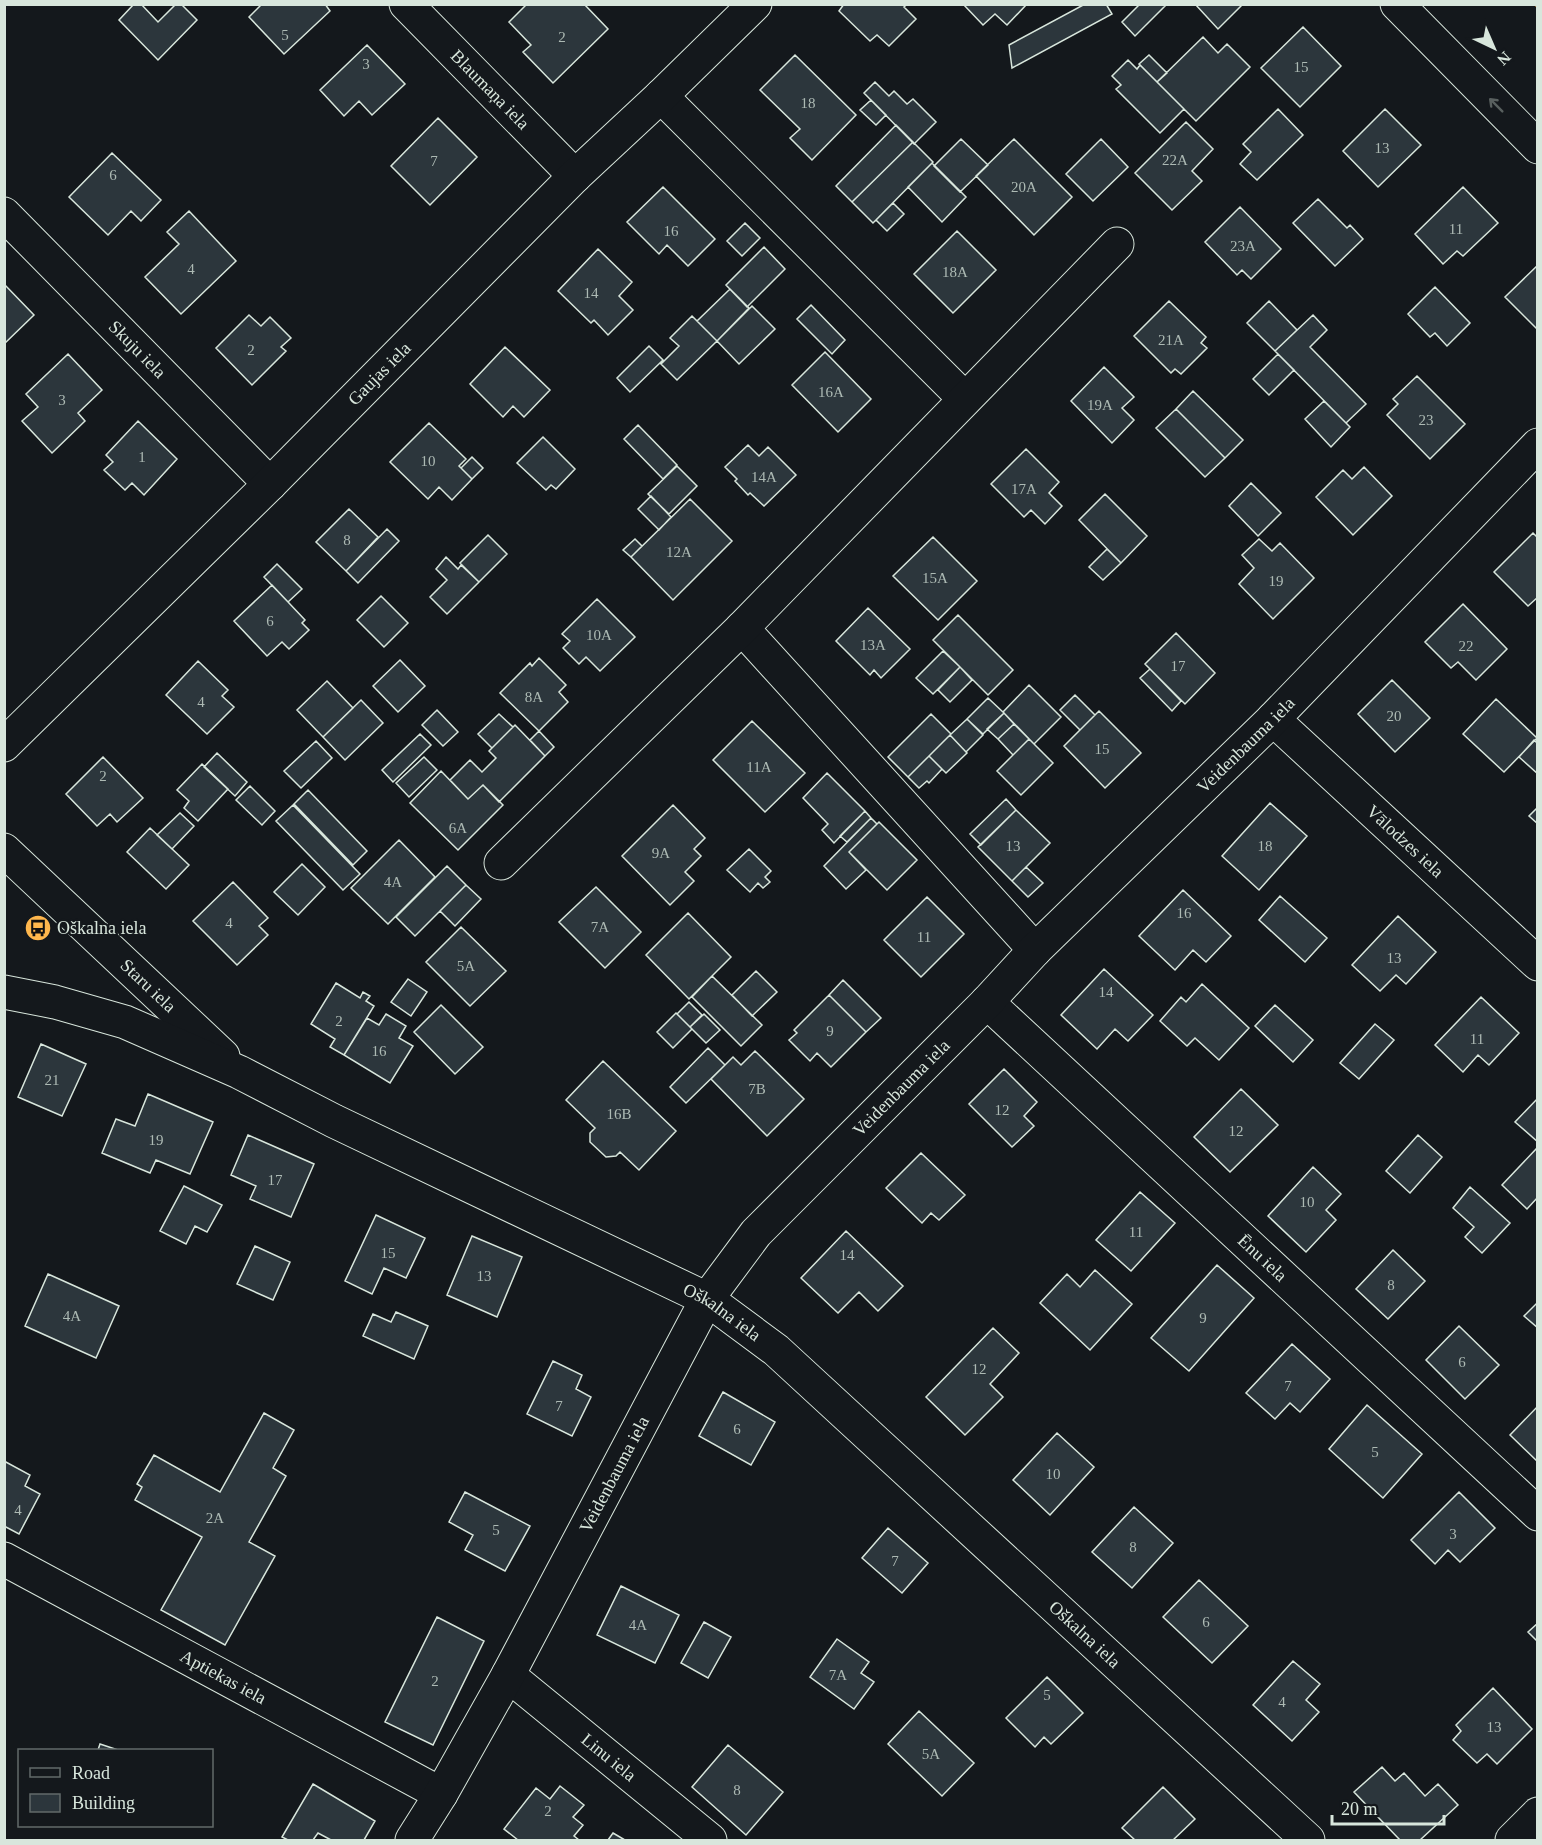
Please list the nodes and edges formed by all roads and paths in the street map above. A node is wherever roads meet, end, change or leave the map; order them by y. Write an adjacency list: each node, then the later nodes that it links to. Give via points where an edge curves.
1 (406, 4): 6 (street, Blaumaņa iela)
2 (755, 4): 4 (street, Gaujas iela)
3 (1397, 4): 5 (street, one-way to 3)
4 (661, 96): 6 (street, Gaujas iela); 9 (street)
5 (1538, 147)
6 (575, 176): 11 (street, Gaujas iela)
7 (4, 214): 11 (street, Skuju iela)
8 (1117, 244): 9 (street)
9 (965, 399): 12 (street)
10 (1538, 445): 13 (street, Veidenbauma iela)
11 (270, 484): 14 (street, Gaujas iela)
12 (742, 628): 16 (street); 17 (street)
13 (1273, 719): 17 (street, Veidenbauma iela); 18 (street, Vālodzes iela)
14 (4, 745)
15 (4, 850): 21 (street, Staru iela)
16 (501, 863)
17 (1035, 950): 20 (street, Veidenbauma iela)
18 (1538, 964)
19 (4, 992): 21 (street, Oškalna iela, via 125,1022)
20 (987, 1002): 22 (street, Veidenbauma iela, via 756,1233); 23 (street, Ēnu iela)
21 (239, 1072): 22 (street, Oškalna iela)
22 (707, 1299): 25 (street, Veidenbauma iela); 30 (street, Oškalna iela, via 777,1350)
23 (1538, 1514)
24 (4, 1559): 26 (street, Aptiekas iela)
25 (508, 1675): 26 (street, Veidenbauma iela); 29 (street, Linu iela)
26 (441, 1794): 28 (street, Veidenbauma iela)
27 (1538, 1814): 31 (street)
28 (412, 1840)
29 (710, 1840)
30 (1308, 1840)
31 (1512, 1840)

